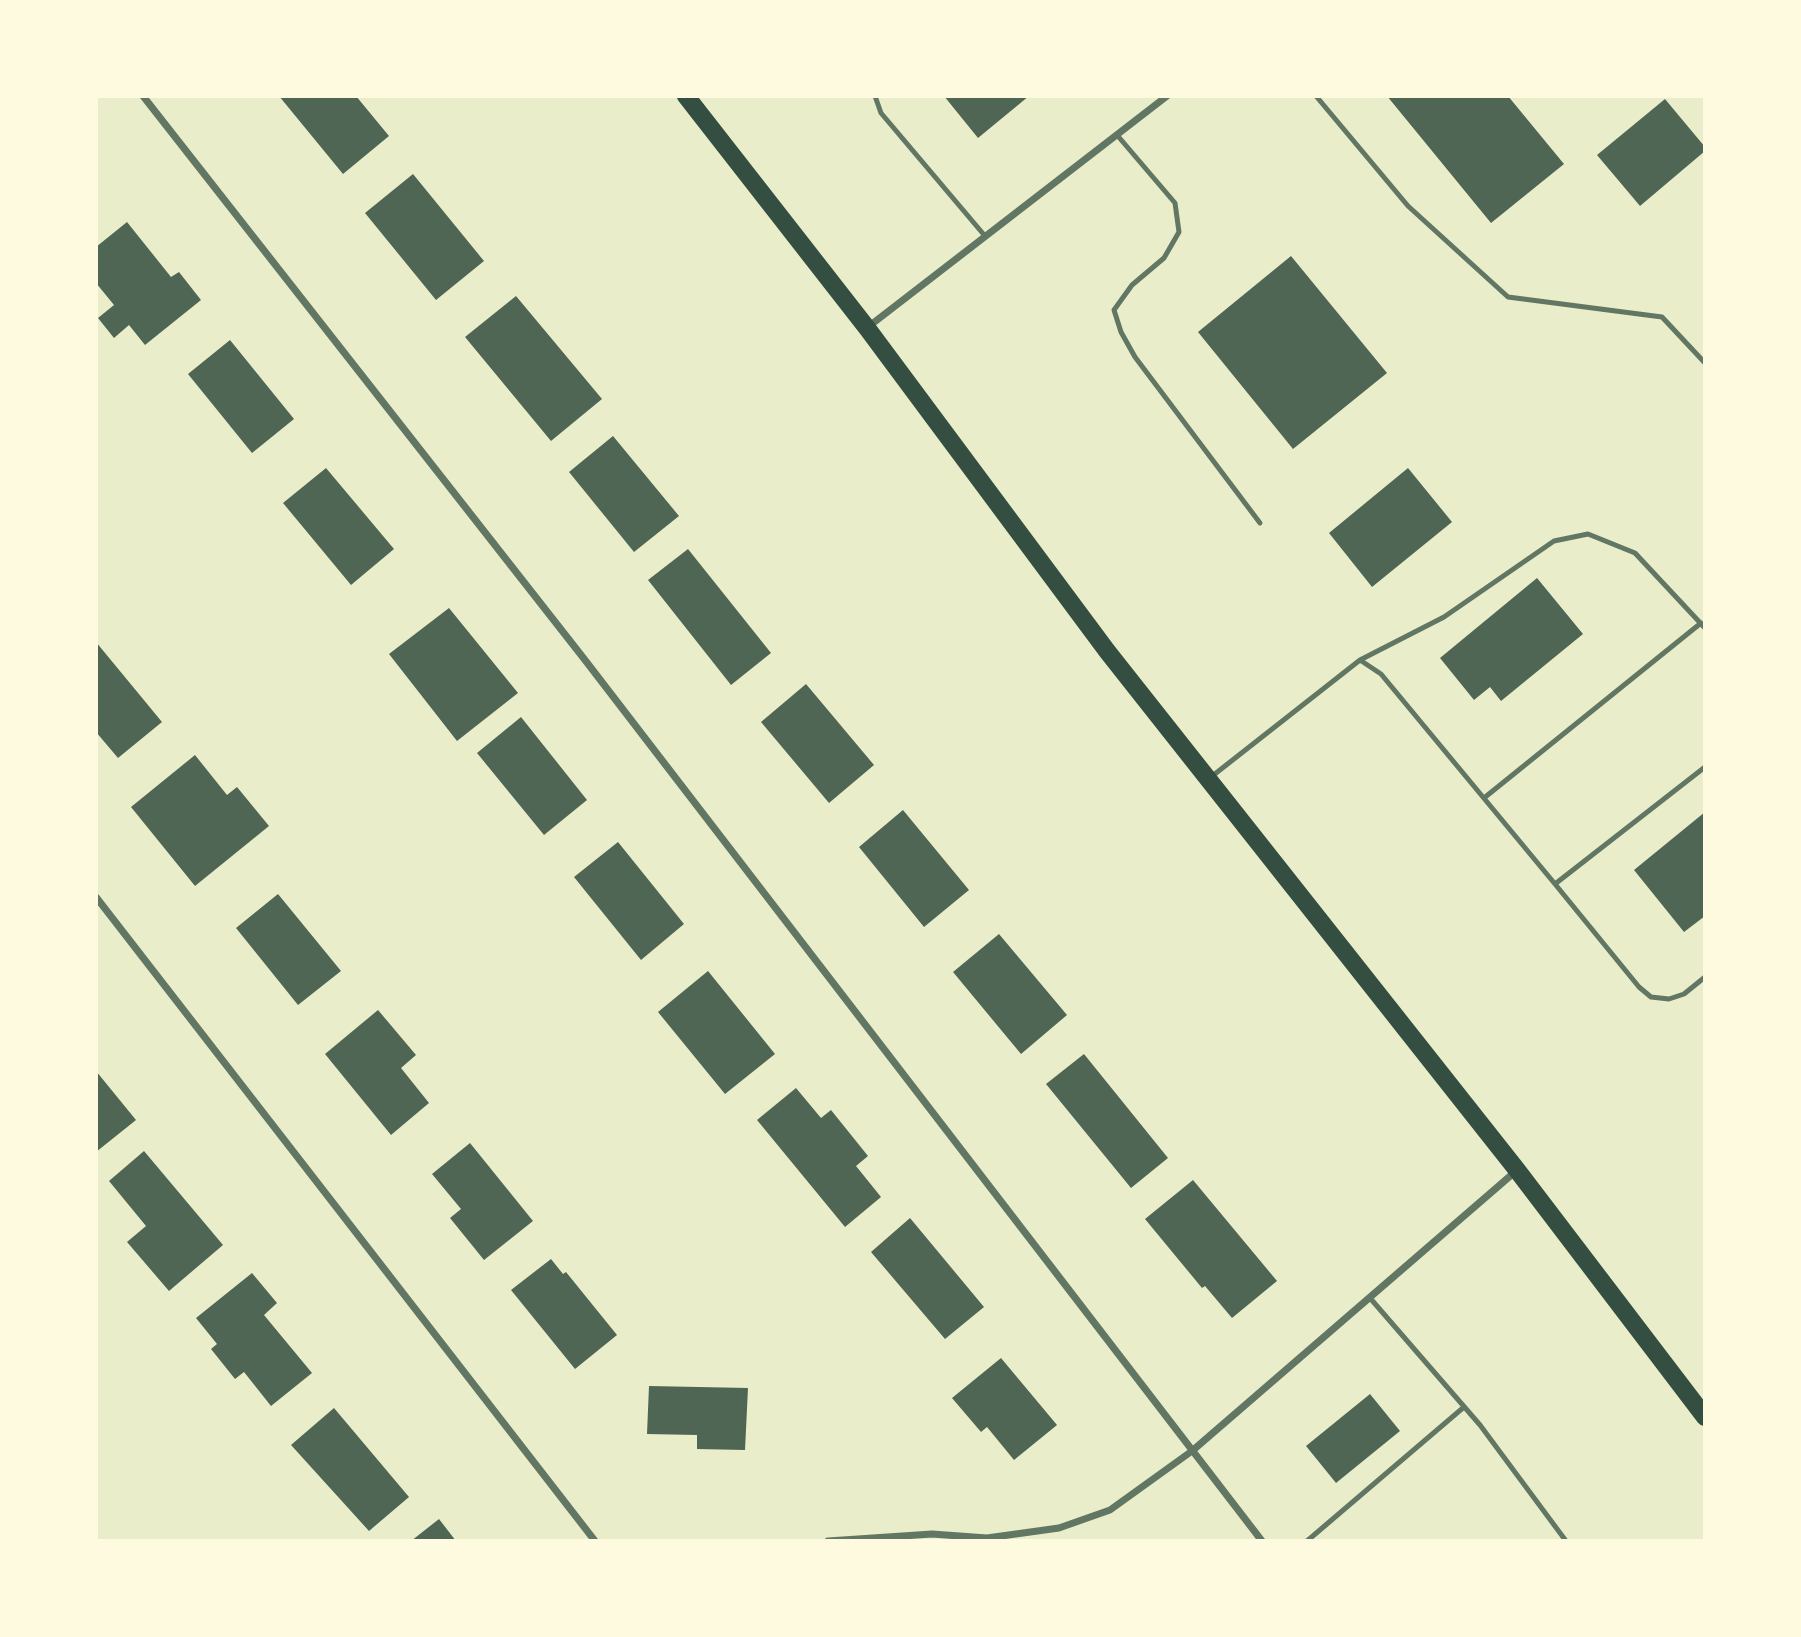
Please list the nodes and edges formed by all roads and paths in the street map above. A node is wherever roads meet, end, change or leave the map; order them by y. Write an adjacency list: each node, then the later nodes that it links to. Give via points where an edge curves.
1 (143, 96): 23 (street, via 585,660)
2 (686, 96): 8 (main road)
3 (875, 96): 7 (lane, via 881,113)
4 (1167, 96): 6 (street)
5 (1316, 96): 9 (lane, via 1408,206 1508,297 1662,317)
6 (1117, 135): 7 (street); 10 (lane, via 1175,203 1179,232 1164,258 1132,285 1114,310 1121,332)
7 (985, 236): 8 (street)
8 (867, 328): 14 (main road)
9 (1705, 363)
10 (1260, 523)
11 (1703, 626): 12 (lane, via 1635,553 1588,534 1554,541 1444,617); 15 (lane)
12 (1360, 660): 14 (lane); 15 (lane, via 1381,674)
13 (1705, 767): 16 (lane)
14 (1207, 780): 19 (main road)
15 (1484, 798): 16 (lane)
16 (1555, 884): 18 (lane, via 1651,997 1684,995)
17 (96, 897): 24 (street)
18 (1705, 978)
19 (1517, 1170): 20 (street); 22 (main road)
20 (1370, 1298): 21 (lane); 23 (street)
21 (1464, 1406): 27 (lane); 28 (lane)
22 (1705, 1417)
23 (1192, 1451): 25 (street, via 1110,1510 1059,1528 987,1538 932,1534); 26 (street)
24 (595, 1541)
25 (828, 1541)
26 (1262, 1541)
27 (1307, 1541)
28 (1566, 1541)

